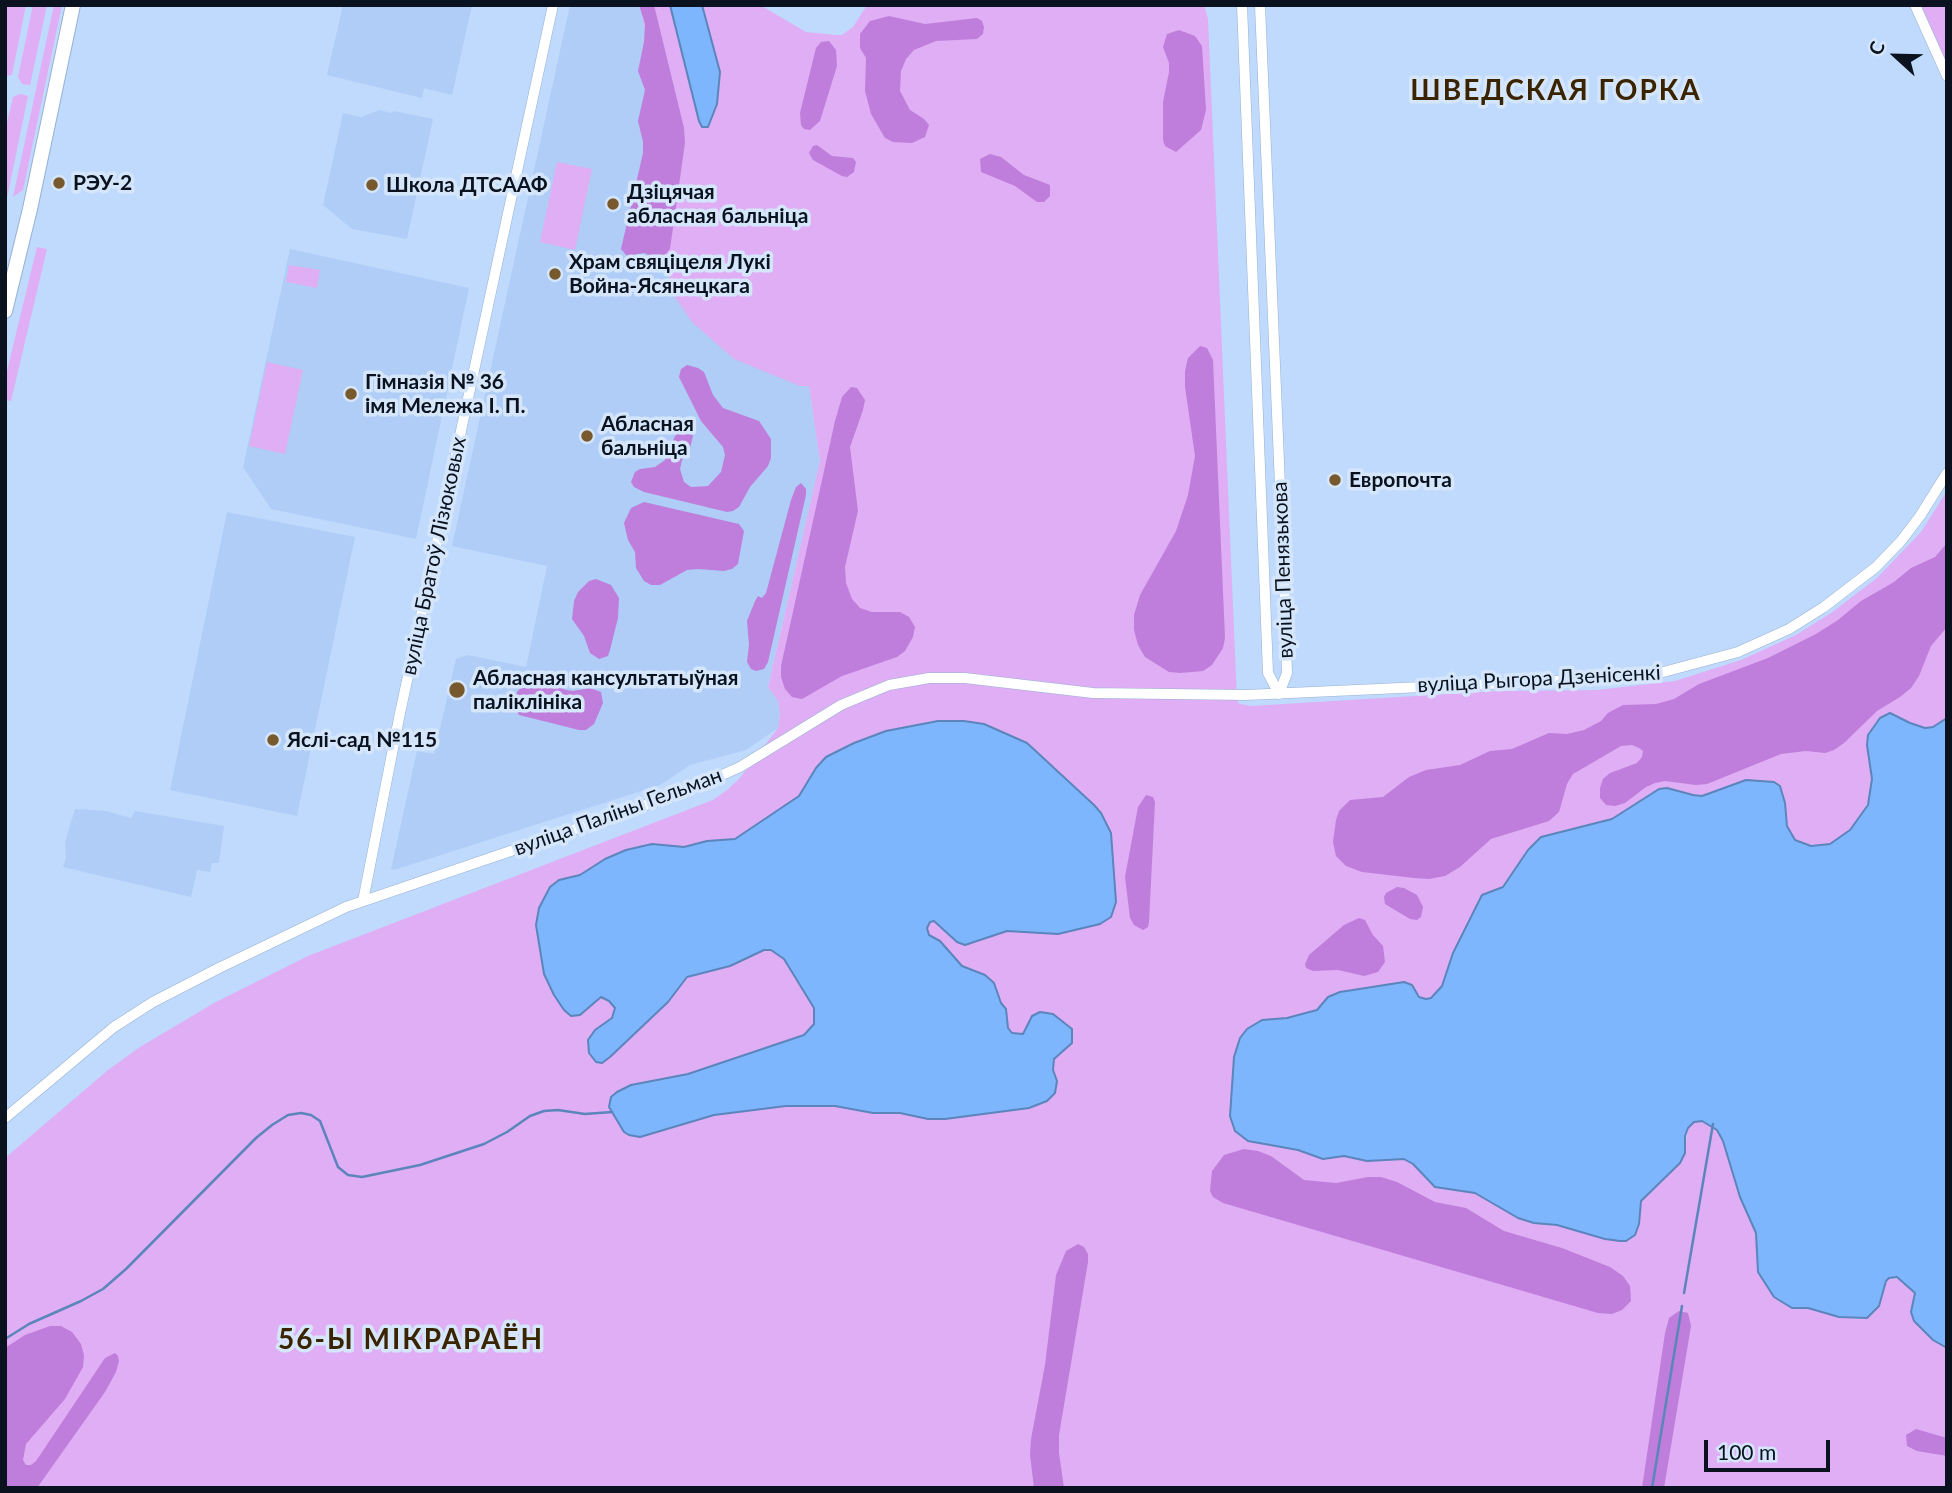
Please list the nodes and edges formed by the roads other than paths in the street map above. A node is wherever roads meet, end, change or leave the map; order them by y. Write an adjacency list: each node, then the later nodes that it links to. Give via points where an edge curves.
1 (73, 5): 7 (main road)
2 (553, 5): 10 (street, вуліца Братоў Лізюковых)
3 (1242, 5): 9 (street, вуліца Пенязькова, via 1268,673)
4 (1260, 5): 9 (street, вуліца Пенязькова, via 1287,673)
5 (1915, 5): 6 (street)
6 (1947, 76)
7 (5, 309)
8 (1947, 473): 9 (street, вуліца Рыгора Дзенісенкі, via 1901,541 1876,566 1824,607 1738,652 1656,674 1620,678)
9 (1279, 694): 10 (street, вуліца Паліны Гельман, via 1093,692 965,678 889,685 841,705 740,767 704,783)
10 (363, 901): 11 (street, вуліца Паліны Гельман, via 153,1002 114,1027)
11 (5, 1118)

